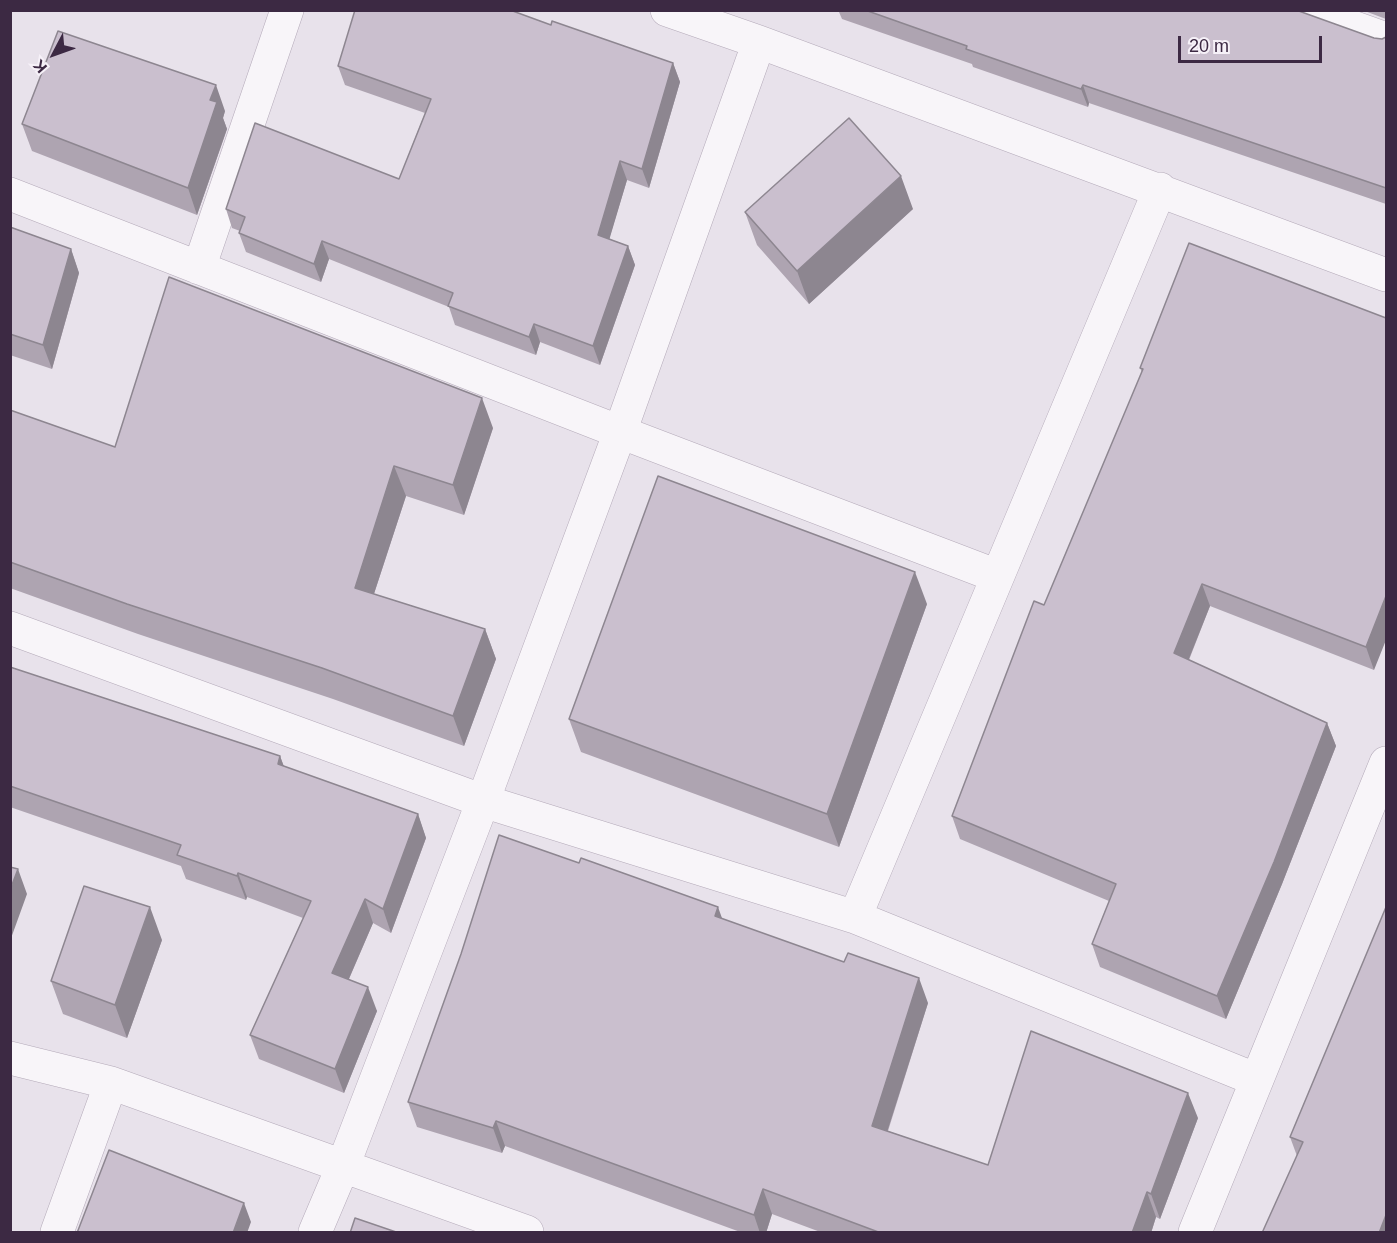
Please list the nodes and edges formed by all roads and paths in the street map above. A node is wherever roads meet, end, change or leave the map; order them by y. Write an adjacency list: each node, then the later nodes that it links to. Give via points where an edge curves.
1 (287, 10): 8 (street)
2 (667, 10): 5 (street)
3 (1305, 10): 4 (street)
4 (1386, 39)
5 (759, 42): 6 (street); 10 (street)
6 (1160, 189): 9 (street); 11 (street)
7 (10, 194): 8 (street)
8 (199, 268): 10 (street)
9 (1386, 275)
10 (620, 432): 11 (street); 14 (street)
11 (997, 576): 15 (street)
12 (10, 628): 14 (street)
13 (1386, 763): 17 (street)
14 (483, 801): 15 (street); 19 (street)
15 (855, 917): 17 (street)
16 (10, 1058): 18 (street)
17 (1257, 1080): 23 (street)
18 (111, 1083): 19 (street); 20 (street)
19 (343, 1166): 21 (street); 22 (street)
20 (57, 1233)
21 (315, 1233)
22 (527, 1233)
23 (1195, 1233)

